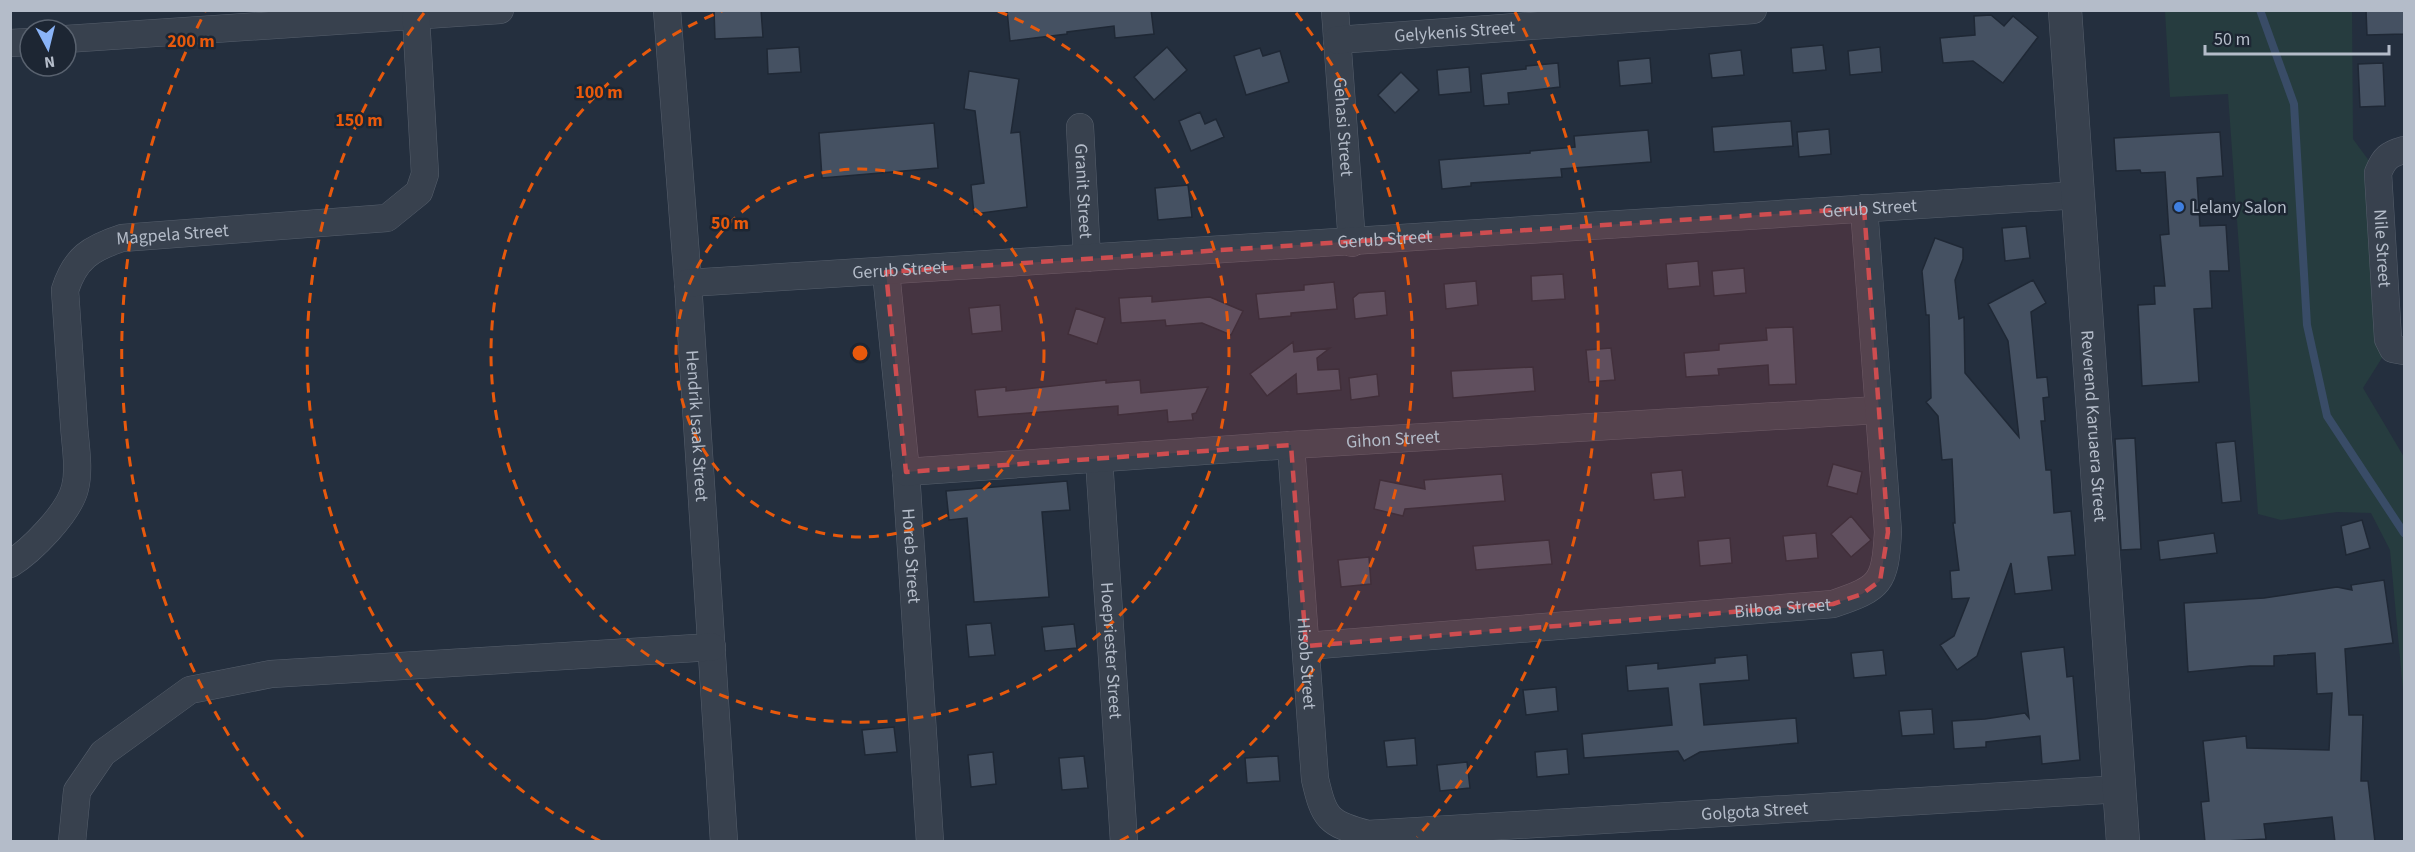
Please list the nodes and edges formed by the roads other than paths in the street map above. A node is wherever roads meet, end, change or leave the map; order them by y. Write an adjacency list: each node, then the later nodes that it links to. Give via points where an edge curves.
1 (500, 10): 6 (street)
2 (667, 10): 16 (street, Hendrik Isaak Street)
3 (1335, 10): 8 (street, Gehasi Street)
4 (1753, 10): 8 (street, Gelykenis Street)
5 (2065, 10): 11 (street, Reverend Karuaera Street)
6 (416, 17): 7 (street); 22 (street, Magpela Street, via 425,174 419,192 387,218 122,238 99,245 72,271 65,290 75,489 44,536)
7 (78, 38)
8 (1337, 40): 13 (street, Gehasi Street)
9 (1080, 127): 14 (street, Granit Street)
10 (2404, 150): 17 (street, Nile Street, via 2384,159 2378,173 2388,339 2393,349)
11 (2079, 195): 12 (street, Gerub Street); 25 (street, Reverend Karuaera Street)
12 (1864, 208): 13 (street, Gerub Street); 18 (street, Bilboa Street)
13 (1352, 243): 14 (street, Gerub Street)
14 (1087, 258): 15 (street, Gerub Street)
15 (885, 272): 16 (street, Gerub Street); 21 (street, Horeb Street)
16 (688, 284): 24 (street, Hendrik Isaak Street)
17 (2404, 351)
18 (1878, 410): 19 (street, Gihon Street); 23 (street, Bilboa Street, via 1888,532 1886,562 1880,581 1862,594 1833,604)
19 (1291, 445): 20 (street, Gihon Street); 23 (street, Hisob Street)
20 (1099, 459): 21 (street, Gihon Street); 30 (street, Hoepriester Street)
21 (906, 472): 29 (street, Horeb Street)
22 (10, 564)
23 (1306, 646): 26 (street, Hisob Street, via 1320,802 1330,820 1347,828 1368,834)
24 (712, 647): 27 (street, via 271,674 190,690 103,753 77,791); 28 (street, Hendrik Isaak Street)
25 (2121, 789): 26 (street, Golgota Street); 31 (street, Reverend Karuaera Street)
26 (1387, 832)
27 (72, 842)
28 (724, 842)
29 (930, 842)
30 (1124, 842)
31 (2123, 842)

